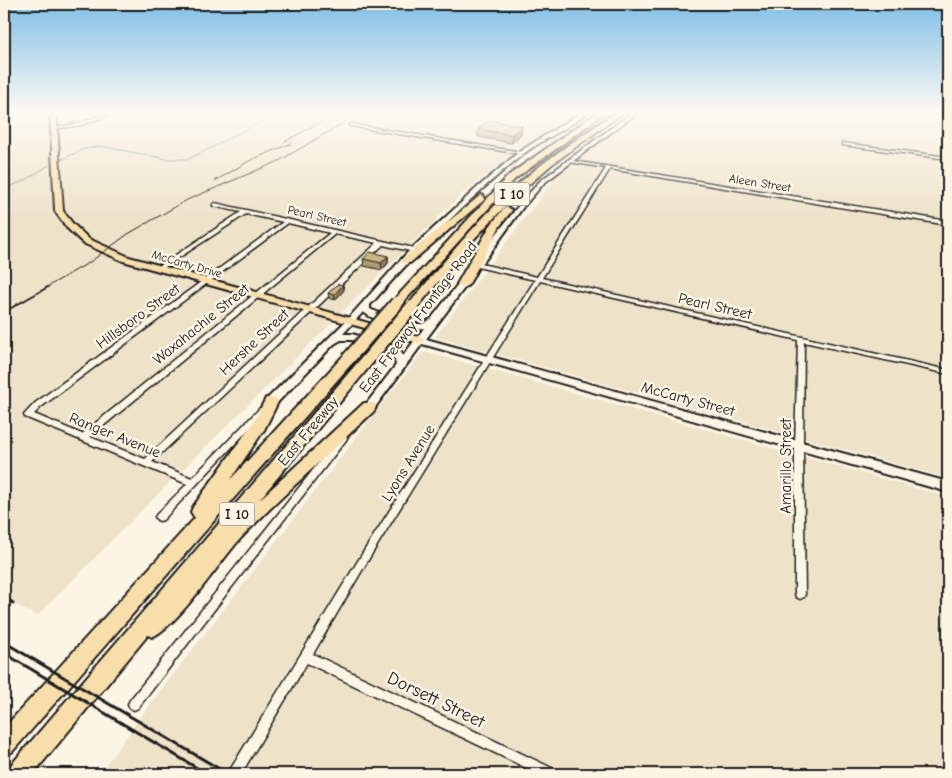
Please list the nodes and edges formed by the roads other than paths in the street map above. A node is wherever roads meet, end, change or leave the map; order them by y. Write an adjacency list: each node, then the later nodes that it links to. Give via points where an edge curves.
1 (55, 148): 23 (main road, McCarty Drive, via 57,206 63,218 86,241 126,260)
2 (492, 148): 8 (street)
3 (528, 148): 8 (main road)
4 (550, 148): 12 (highway, East Freeway / I 10)
5 (569, 148): 10 (highway, East Freeway / I 10)
6 (586, 148): 11 (main road, East Freeway Frontage Road)
7 (875, 148): 9 (street)
8 (521, 153): 20 (main road)
9 (948, 158)
10 (553, 160): 26 (highway, via 495,226); 51 (highway, East Freeway / I 10, bridge, via 508,197 462,246)
11 (569, 161): 13 (street, Aleen Street); 22 (main road, East Freeway Frontage Road, via 536,189)
12 (524, 167): 21 (highway, via 508,175); 48 (highway, East Freeway / I 10, bridge, via 491,198)
13 (608, 168): 17 (street, Aleen Street); 24 (street, Lyons Avenue)
14 (215, 204): 15 (street, Pearl Street)
15 (245, 212): 16 (street, Pearl Street); 23 (street)
16 (288, 221): 18 (street, Pearl Street); 25 (street, Hillsboro Street)
17 (948, 223)
18 (334, 232): 19 (street, Pearl Street); 27 (street, Waxahachie Street)
19 (381, 243): 20 (street, Pearl Street); 29 (street, Hershe Street)
20 (414, 250): 21 (main road)
21 (406, 261): 28 (main road)
22 (477, 265): 24 (street, Pearl Street); 26 (main road, East Freeway Frontage Road)
23 (158, 269): 25 (main road, McCarty Drive)
24 (539, 278): 32 (street, Pearl Street); 35 (street, Lyons Avenue)
25 (206, 282): 27 (main road, McCarty Drive); 40 (street, Hillsboro Street)
26 (463, 284): 30 (main road, East Freeway Frontage Road)
27 (256, 296): 29 (main road, McCarty Drive); 41 (street, Waxahachie Street)
28 (366, 304): 30 (main road, via 366,310 372,315 408,326 425,326); 31 (main road)
29 (308, 310): 31 (main road, McCarty Drive); 43 (street, Hershe Street)
30 (437, 319): 33 (main road, East Freeway Frontage Road)
31 (350, 322): 33 (main road, McCarty Drive); 34 (main road)
32 (801, 338): 37 (street, Pearl Street); 42 (street, Amarillo Street)
33 (420, 340): 35 (main road, McCarty Street); 36 (main road, East Freeway Frontage Road)
34 (327, 345): 36 (main road, via 339,337 352,336 398,352); 38 (main road)
35 (487, 360): 42 (main road, McCarty Street); 50 (street, Lyons Avenue)
36 (400, 366): 39 (main road, East Freeway Frontage Road)
37 (948, 372)
38 (271, 402): 44 (street); 48 (highway, via 259,426 206,503)
39 (369, 407): 51 (highway, via 258,511 168,612); 52 (street, East Freeway Frontage Road)
40 (28, 415): 41 (street, Ranger Avenue)
41 (84, 437): 43 (street, Ranger Avenue)
42 (799, 446): 45 (main road, McCarty Street); 47 (street, Amarillo Street)
43 (147, 462): 44 (street, Ranger Avenue)
44 (192, 482): 46 (street)
45 (948, 487)
46 (160, 516)
47 (800, 594)
48 (126, 605): 49 (highway, East Freeway / I 10)
49 (103, 632): 53 (highway); 54 (highway, East Freeway / I 10)
50 (306, 657): 56 (street, Lyons Avenue); 57 (street, Dorsett Street)
51 (111, 664): 55 (highway, East Freeway / I 10)
52 (134, 704)
53 (4, 732)
54 (4, 744)
55 (18, 774)
56 (234, 774)
57 (552, 774)

